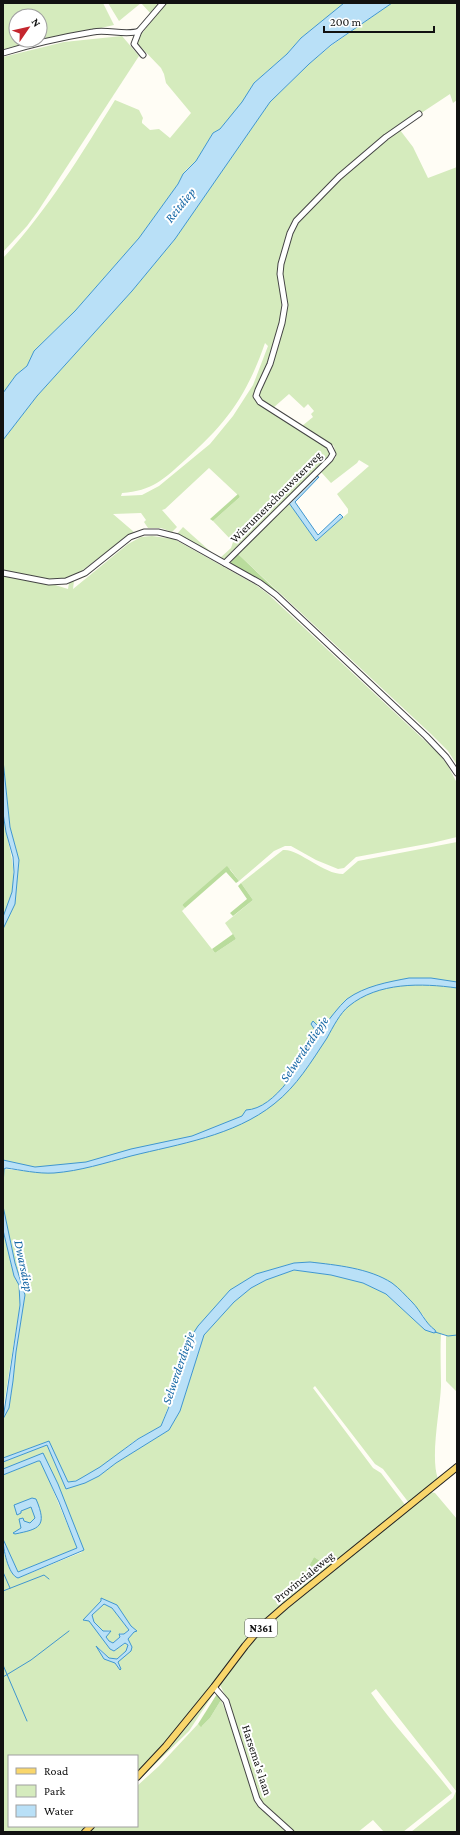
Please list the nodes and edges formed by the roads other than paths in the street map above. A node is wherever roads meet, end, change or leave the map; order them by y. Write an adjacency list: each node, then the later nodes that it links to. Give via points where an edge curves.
1 (163, 3): 2 (street)
2 (138, 31): 3 (street); 4 (street)
3 (125, 33): 4 (street); 5 (street, via 94,32)
4 (134, 44): 6 (street)
5 (3, 53)
6 (142, 55)
7 (419, 114): 8 (street, Wierumerschouwsterweg, via 386,137 339,177 306,209 290,233 280,274 285,305 282,323 270,364 256,396 260,402 329,446 333,454)
8 (225, 563): 9 (street, via 168,533 154,531 130,538 85,573 66,581 49,582); 10 (street, via 276,595 431,741)
9 (3, 573)
10 (457, 773)
11 (457, 1467): 12 (main road, Provincialeweg / N361, via 273,1616 244,1646)
12 (214, 1687): 13 (main road, Provincialeweg / N361); 14 (street, Harsema's laan, via 226,1701 259,1802)
13 (138, 1776)
14 (291, 1832)

